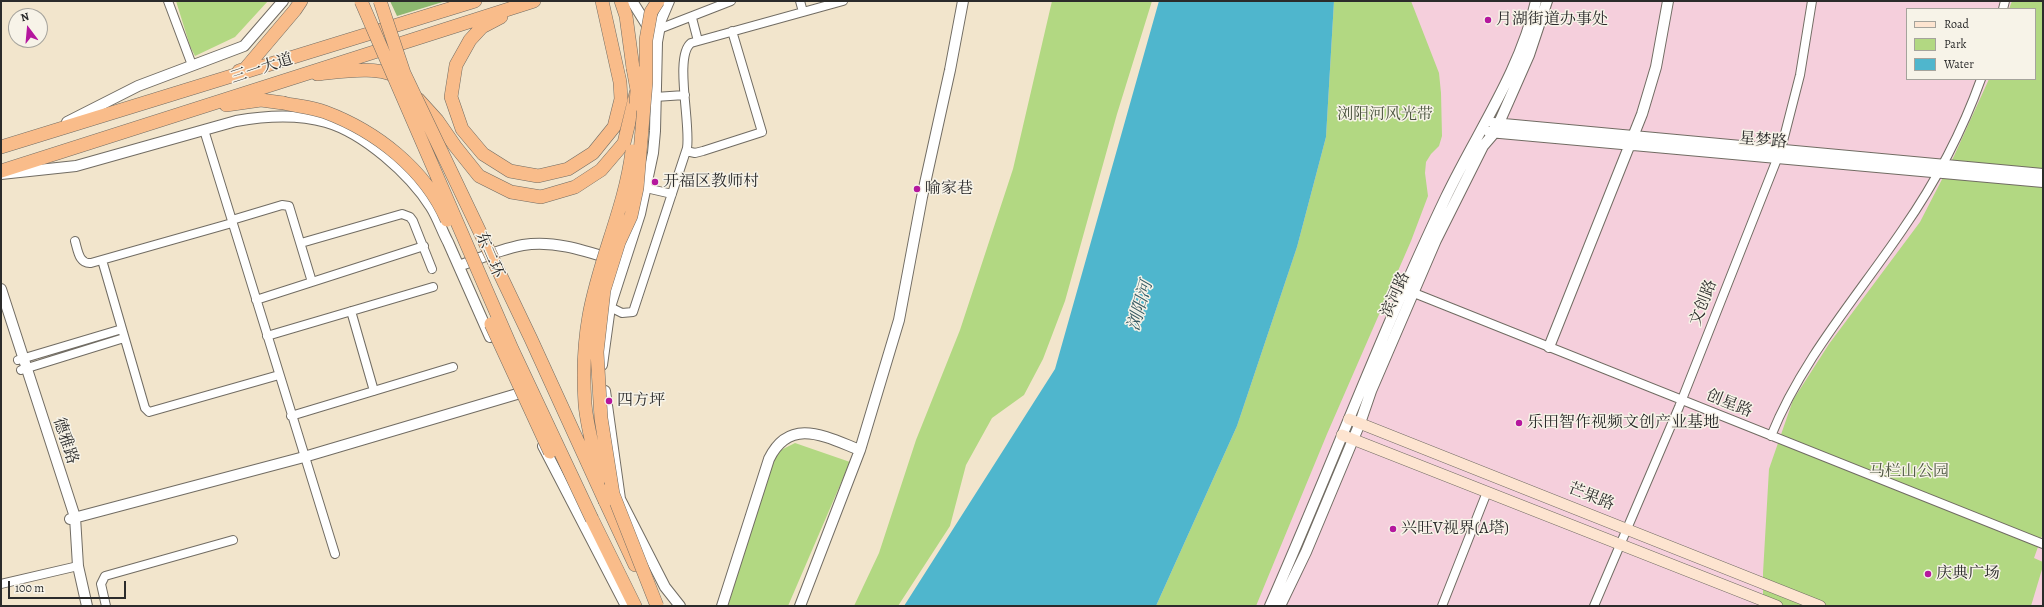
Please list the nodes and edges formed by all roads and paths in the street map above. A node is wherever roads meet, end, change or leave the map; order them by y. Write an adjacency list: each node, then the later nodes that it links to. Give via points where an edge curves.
1 (168, 1): 29 (street)
2 (283, 1): 29 (street, via 244,46)
3 (301, 1): 35 (highway, via 245,69)
4 (361, 1): 89 (highway, 东二环, bridge, via 512,349)
5 (380, 1): 87 (highway, bridge, via 404,73 502,276)
6 (463, 1): 22 (highway)
7 (475, 1): 22 (highway, 三一大道)
8 (534, 1): 9 (highway, via 482,27 470,40 456,65 451,97 462,130 483,154 510,171 538,176 568,169 593,153 614,127 621,99 620,82); 30 (highway, 三一大道)
9 (602, 1)
10 (621, 1): 32 (highway, bridge, via 626,16)
11 (632, 1): 28 (street)
12 (658, 1): 103 (highway, bridge, via 651,12 646,40 646,82 638,188 631,216 619,242 604,290 597,352 601,418 613,494)
13 (669, 1): 25 (street)
14 (731, 1): 24 (street)
15 (800, 1): 23 (street)
16 (843, 1): 23 (street)
17 (963, 1): 84 (street, via 899,320)
18 (1536, 1): 37 (street, 滨河路, via 1532,21 1507,83)
19 (1546, 1): 38 (street, 滨河路, via 1529,55)
20 (1668, 1): 41 (street, via 1656,67)
21 (1812, 1): 44 (street, 文创路, via 1800,75)
22 (438, 12): 35 (highway, 三一大道)
23 (803, 12): 26 (street)
24 (692, 18): 25 (street); 27 (street)
25 (659, 29): 28 (street)
26 (732, 31): 27 (street); 43 (street, via 762,132 695,153)
27 (698, 41): 33 (street, via 688,46 684,58)
28 (657, 42): 34 (street)
29 (192, 65): 40 (street, via 138,86)
30 (293, 76): 32 (highway, bridge, via 366,70 396,76 437,120 479,176 511,192 541,197 575,187 601,170 624,143); 36 (highway, 三一大道)
31 (1982, 80): 45 (street, via 1971,109)
32 (636, 90): 87 (highway, bridge, via 629,174 621,207 606,247 589,315 584,359 585,405)
33 (685, 94): 34 (street); 43 (street, via 688,131)
34 (655, 97): 50 (street, via 655,131)
35 (162, 98): 40 (highway, 三一大道)
36 (182, 112): 46 (highway, 三一大道); 89 (highway, bridge, via 261,100 283,103 324,112 362,130 395,152 422,179 442,210 506,360 554,461)
37 (1483, 126): 38 (street, 星梦路); 63 (street, 滨河路, via 1446,196)
38 (1497, 128): 41 (street, 星梦路); 63 (street, 滨河路, via 1483,146)
39 (204, 130): 47 (street, via 76,166); 52 (street); 58 (street, via 260,117 326,122 348,132 383,154 407,176 431,207)
40 (46, 133): 42 (highway, 三一大道)
41 (1631, 141): 44 (street, 星梦路); 71 (street)
42 (1, 148)
43 (686, 151): 51 (street)
44 (1779, 153): 45 (street, 星梦路); 77 (street, 文创路)
45 (1941, 168): 48 (street, 星梦路); 49 (street, 星梦路); 82 (street, via 1903,230 1817,350 1786,401)
46 (1, 170)
47 (1, 174)
48 (2043, 174)
49 (2043, 182)
50 (646, 188): 51 (street); 57 (street)
51 (672, 194): 66 (street, via 633,312 622,313)
52 (232, 222): 54 (street, via 286,204 291,210); 56 (street); 64 (street)
53 (75, 241): 56 (street, via 83,262)
54 (302, 243): 55 (street, via 402,214 410,216); 60 (street)
55 (424, 246): 59 (street); 60 (street)
56 (102, 260): 68 (street)
57 (624, 263): 58 (street, via 581,249 542,244 506,249); 66 (street)
58 (459, 266): 76 (street)
59 (432, 269)
60 (312, 282): 64 (street)
61 (433, 286): 67 (street)
62 (1, 289): 72 (street, 德雅路)
63 (1409, 291): 71 (street, 创星路); 79 (street, 滨河路); 80 (street, 滨河路)
64 (256, 300): 69 (street)
65 (1, 305): 72 (street, 德雅路)
66 (610, 307): 104 (street, via 601,367 620,499 665,587)
67 (351, 311): 69 (street); 75 (street)
68 (122, 329): 70 (street); 72 (street)
69 (267, 336): 74 (street)
70 (124, 338): 72 (street); 74 (street, via 145,408 149,412)
71 (1549, 347): 77 (street, 创星路)
72 (22, 364): 88 (street, 德雅路)
73 (453, 367): 75 (street)
74 (279, 375): 78 (street)
75 (374, 391): 78 (street)
76 (517, 394): 85 (street); 101 (street)
77 (1681, 400): 82 (street, 创星路); 90 (street, 文创路)
78 (292, 416): 85 (street)
79 (1349, 419): 80 (main road, 芒果路); 81 (street, 滨河路)
80 (1360, 423): 83 (street, 滨河路); 90 (main road, 芒果路)
81 (1342, 435): 83 (main road, 芒果路); 107 (street, 滨河路)
82 (1771, 436): 93 (street, 创星路)
83 (1353, 439): 86 (main road, 芒果路); 108 (street, 滨河路, via 1306,552)
84 (860, 450): 105 (street, via 814,432 783,439 774,448); 106 (street)
85 (304, 457): 88 (street); 94 (street)
86 (1487, 492): 92 (main road, 芒果路); 109 (street)
87 (605, 501): 103 (highway)
88 (72, 518): 95 (street, 德雅路, via 72,554)
89 (592, 519): 102 (highway)
90 (1627, 529): 92 (street, 文创路); 112 (main road, 芒果路)
91 (233, 540): 100 (street, via 105,576 101,584)
92 (1620, 544): 97 (main road, 芒果路); 110 (street, 文创路)
93 (2043, 544)
94 (336, 554)
95 (76, 566): 96 (street); 98 (street, 德雅路); 99 (street, 德雅路)
96 (1, 584)
97 (1758, 602): 111 (main road, 芒果路)
98 (81, 606)
99 (87, 606)
100 (106, 606)
101 (626, 606)
102 (635, 606)
103 (656, 606)
104 (680, 606)
105 (722, 606)
106 (800, 606)
107 (1270, 606)
108 (1280, 606)
109 (1442, 606)
110 (1594, 606)
111 (1777, 606)
112 (1820, 606)

